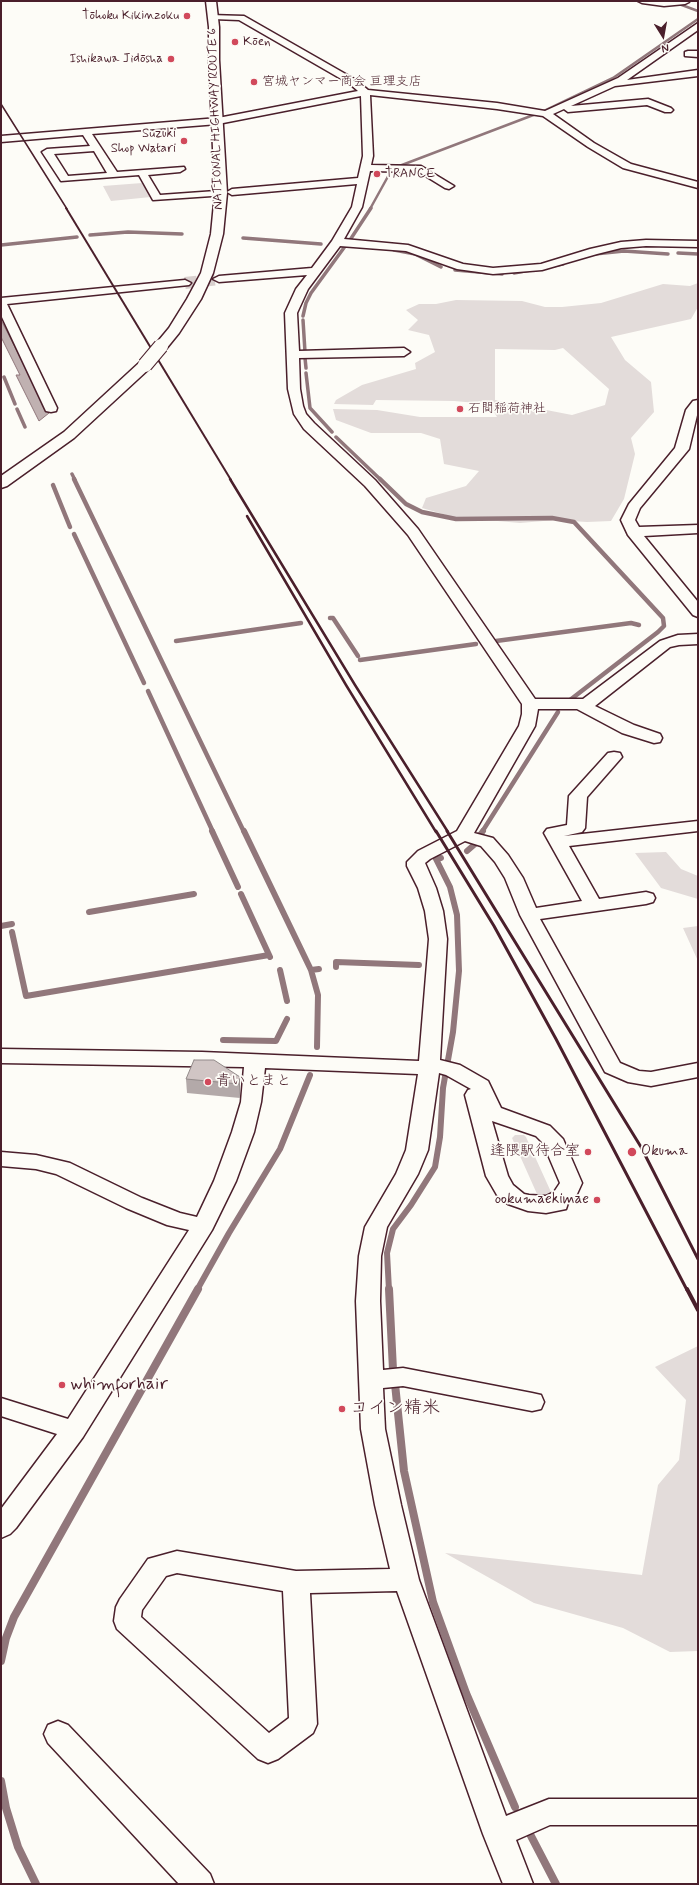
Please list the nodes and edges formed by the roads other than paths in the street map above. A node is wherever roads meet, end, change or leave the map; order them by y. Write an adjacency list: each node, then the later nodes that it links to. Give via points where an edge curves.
1 (642, 1): 2 (street, via 664,4)
2 (684, 1): 4 (street)
3 (216, 3): 5 (street); 6 (highway, NATIONAL HIGHWAY ROUTE 6)
4 (696, 5)
5 (241, 18): 6 (street); 7 (street)
6 (214, 22): 7 (street); 17 (highway, NATIONAL HIGHWAY ROUTE 6)
7 (254, 26): 13 (street, via 349,80)
8 (698, 26): 12 (street)
9 (688, 54): 10 (street)
10 (698, 54)
11 (698, 73): 12 (street)
12 (609, 86): 14 (street)
13 (365, 92): 16 (street, via 497,106); 17 (street); 21 (street, via 368,139)
14 (557, 109): 15 (street, via 648,102); 16 (street)
15 (668, 110)
16 (546, 114): 26 (street, via 591,146 628,166)
17 (218, 121): 18 (street); 40 (highway, NATIONAL HIGHWAY ROUTE 6, bridge, via 221,193 217,234 211,259 194,299 174,330 145,365 69,435)
18 (86, 132): 19 (street); 20 (street)
19 (1, 139)
20 (96, 148): 24 (street); 24 (street, via 47,152 65,179)
21 (365, 168): 25 (street); 27 (street, via 421,169)
22 (180, 169): 23 (street)
23 (142, 172): 24 (street); 29 (street, via 157,198)
24 (114, 175)
25 (362, 181): 28 (street); 30 (street, via 357,207)
26 (698, 185)
27 (450, 186)
28 (232, 192)
29 (212, 193)
30 (337, 242): 31 (street, via 408,248 461,267 493,271 542,266 594,250 621,246 646,243); 32 (street)
31 (698, 244)
32 (315, 271): 33 (street); 37 (street, via 302,289 291,313)
33 (219, 279)
34 (185, 283): 35 (street)
35 (1, 302): 39 (street)
36 (404, 351): 37 (street)
37 (292, 355): 45 (street, via 294,389 300,414 370,483 413,532)
38 (698, 404): 42 (street, via 692,410 682,449 632,512 628,520)
39 (51, 408)
40 (1, 483)
41 (698, 529): 42 (street)
42 (633, 532): 43 (street)
43 (698, 612)
44 (697, 637): 46 (street, via 665,644)
45 (530, 704): 46 (street); 50 (street, via 527,726)
46 (581, 705): 47 (street, via 628,729)
47 (654, 738)
48 (614, 757): 51 (street, via 578,796 576,828 553,833)
49 (698, 826): 51 (street)
50 (467, 828): 54 (street, via 487,842 502,859 514,878); 58 (street, via 416,862 434,911 438,939)
51 (558, 842): 53 (street)
52 (646, 898): 53 (street)
53 (593, 905): 54 (street)
54 (529, 915): 57 (street, via 612,1067 635,1077 651,1079)
55 (1, 1056): 56 (street)
56 (255, 1061): 58 (street); 60 (street, via 251,1102 243,1132 225,1181)
57 (698, 1070)
58 (441, 1071): 58 (street, via 463,1081 474,1092 497,1176 505,1190 523,1202 546,1205 562,1197 571,1183 549,1134 492,1112 481,1086 469,1078); 61 (street, via 424,1109 417,1150 407,1174 376,1227 370,1256 368,1301)
59 (1, 1159): 60 (street, via 36,1162 62,1168 140,1205)
60 (203, 1226): 64 (street)
61 (371, 1380): 62 (street, via 403,1377); 66 (street, via 373,1429)
62 (532, 1402)
63 (1, 1407): 64 (street)
64 (74, 1430): 65 (street)
65 (1, 1527)
66 (406, 1580): 67 (street); 70 (street)
67 (296, 1582): 67 (street, via 303,1724 268,1750 127,1621 129,1607 157,1567 177,1562)
68 (58, 1734): 71 (street)
69 (698, 1812): 70 (street, via 549,1812)
70 (498, 1834): 72 (street)
71 (198, 1884)
72 (518, 1884)

